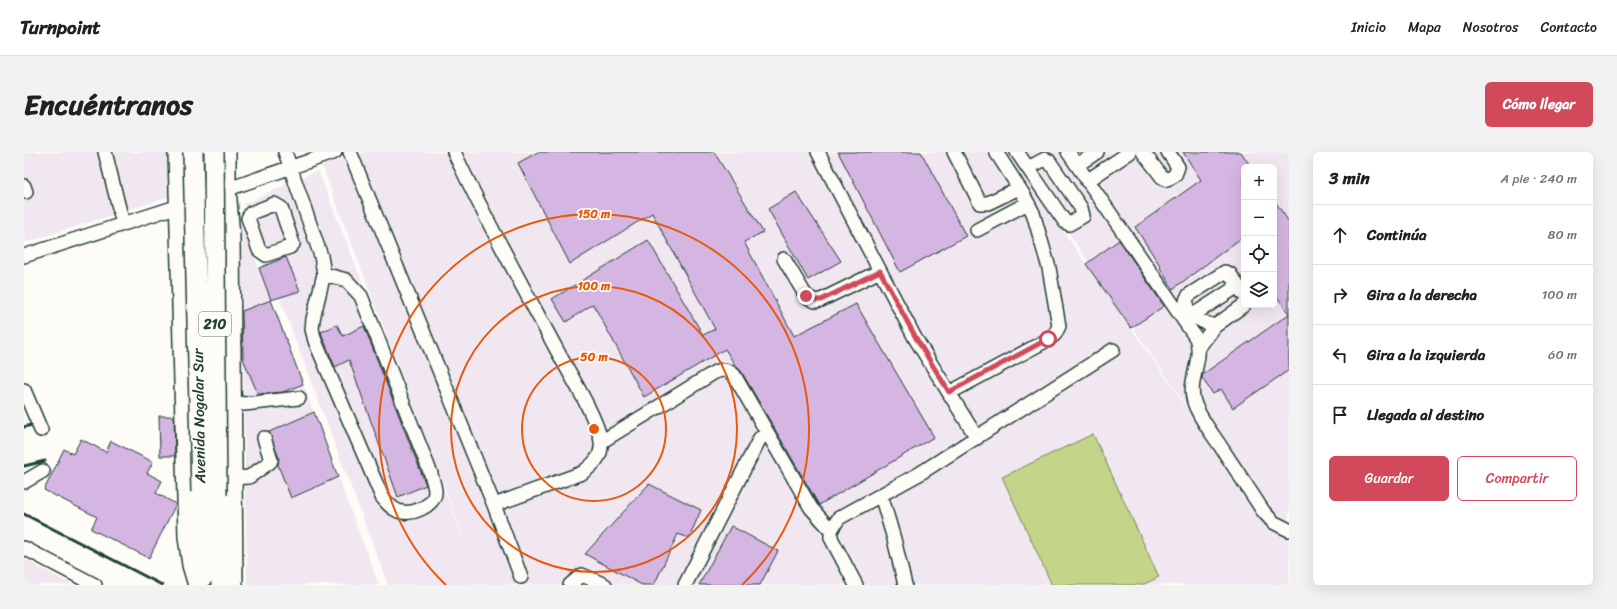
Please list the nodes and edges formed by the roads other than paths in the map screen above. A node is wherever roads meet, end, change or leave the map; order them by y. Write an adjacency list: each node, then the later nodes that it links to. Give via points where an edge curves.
1 (106, 152): 28 (street)
2 (179, 152): 23 (highway, via 189,168 200,178); 26 (highway)
3 (193, 152): 56 (highway, Avenida Nogalar Sur / 210, bridge)
4 (214, 152): 56 (highway, Avenida Nogalar Sur / 210, bridge)
5 (226, 152): 23 (highway)
6 (285, 152): 20 (street)
7 (335, 152): 20 (street)
8 (350, 152): 58 (street)
9 (454, 152): 52 (street, via 577,387)
10 (818, 152): 34 (street)
11 (954, 152): 24 (street, via 980,203 988,203)
12 (996, 152): 24 (street)
13 (1017, 152): 21 (street)
14 (1068, 152): 19 (street)
15 (1097, 152): 19 (street)
16 (1130, 152): 22 (street)
17 (1143, 152): 18 (street, via 1167,180 1175,175 1178,167)
18 (1168, 152)
19 (1076, 165): 22 (street)
20 (290, 167): 23 (street); 27 (street)
21 (1028, 168): 21 (street, via 1065,222 1069,224 1083,216 1081,208 1049,161 1042,160)
22 (1087, 181): 42 (street, via 1190,328)
23 (226, 188): 26 (street); 31 (highway)
24 (1020, 188): 25 (street)
25 (1028, 203): 30 (street); 45 (street, via 1049,268 1059,321 1057,330 1048,339)
26 (179, 206): 28 (street); 31 (highway, via 211,217); 36 (highway)
27 (306, 215): 29 (street); 35 (street, via 321,256)
28 (123, 224): 32 (street)
29 (287, 224)
30 (976, 230)
31 (230, 238): 37 (highway)
32 (24, 256)
33 (784, 259): 34 (street, via 806,296 815,301)
34 (880, 271): 45 (street)
35 (324, 274): 35 (street, via 312,319 316,341 382,497 400,512 417,510 432,501 435,493 431,474 361,296 346,280)
36 (183, 282): 37 (highway, via 189,274 207,269 218,274); 65 (highway, via 188,537)
37 (230, 288): 47 (highway)
38 (1241, 291): 40 (street); 40 (street, via 1226,272 1189,296 1186,305)
39 (1241, 307): 41 (street)
40 (1193, 315): 41 (street, via 1205,324)
41 (1215, 326): 42 (street)
42 (1199, 347): 60 (street, via 1192,390 1194,402 1202,419 1263,511 1273,522)
43 (1113, 350): 51 (street)
44 (24, 390): 48 (street)
45 (949, 392): 51 (street)
46 (299, 398): 47 (street, via 244,404)
47 (231, 402): 54 (highway)
48 (41, 430)
49 (264, 438): 54 (street, via 272,460 247,478)
50 (760, 438): 71 (street)
51 (977, 438): 57 (street)
52 (601, 442): 58 (street, via 599,455 594,464 582,473); 59 (street, via 715,372 728,370 734,375 811,508)
53 (43, 471): 55 (street)
54 (232, 478): 68 (highway)
55 (24, 482)
56 (209, 494): 66 (highway, Avenida Nogalar Sur / 210); 67 (highway, Avenida Nogalar Sur / 210)
57 (881, 495): 59 (street, via 839,518); 73 (street)
58 (494, 505): 62 (street)
59 (831, 530): 72 (street, via 836,550)
60 (1289, 530)
61 (24, 548): 63 (street)
62 (521, 577)
63 (74, 580): 64 (street)
64 (95, 585)
65 (198, 585)
66 (203, 585)
67 (221, 585)
68 (234, 585)
69 (570, 585): 70 (street, via 582,575)
70 (605, 585)
71 (685, 585)
72 (856, 585)
73 (905, 585)

